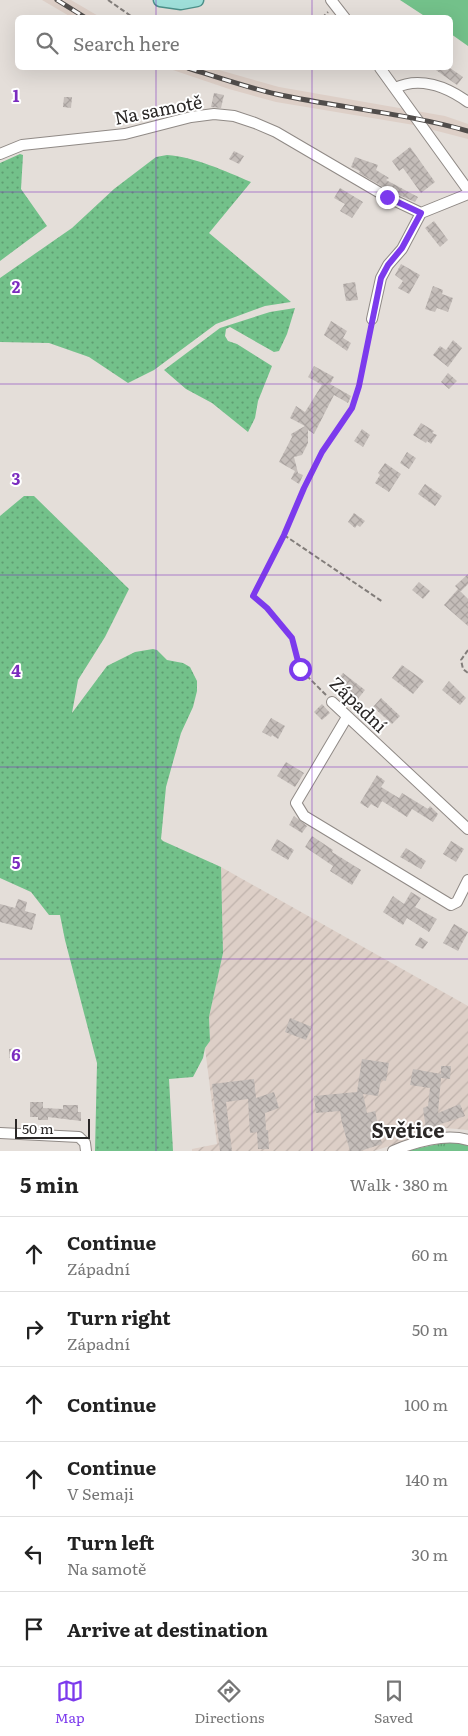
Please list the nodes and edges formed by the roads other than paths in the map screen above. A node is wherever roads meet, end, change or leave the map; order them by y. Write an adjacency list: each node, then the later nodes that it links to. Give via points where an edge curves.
1 (160, 0): 2 (main road, via 181,3)
2 (197, 0)
3 (331, 0): 4 (street)
4 (343, 15)
5 (382, 70): 6 (street)
6 (395, 88): 7 (street, via 410,83 430,84); 9 (street)
7 (468, 102)
8 (0, 154): 12 (street, Na samotě, via 22,145 125,134 214,114 255,122 276,132 387,197)
9 (465, 180): 10 (street)
10 (468, 190)
11 (468, 194): 12 (street)
12 (421, 213): 13 (street, via 381,278)
13 (372, 320)
14 (332, 702): 15 (street, Západní)
15 (347, 717): 16 (street, Západní); 17 (street, via 296,803 304,816 451,905 457,902)
16 (468, 829)
17 (468, 880)
18 (0, 1133): 20 (street, via 79,1137)
19 (468, 1140): 21 (street, via 439,1138)
20 (86, 1147)
21 (393, 1151)

